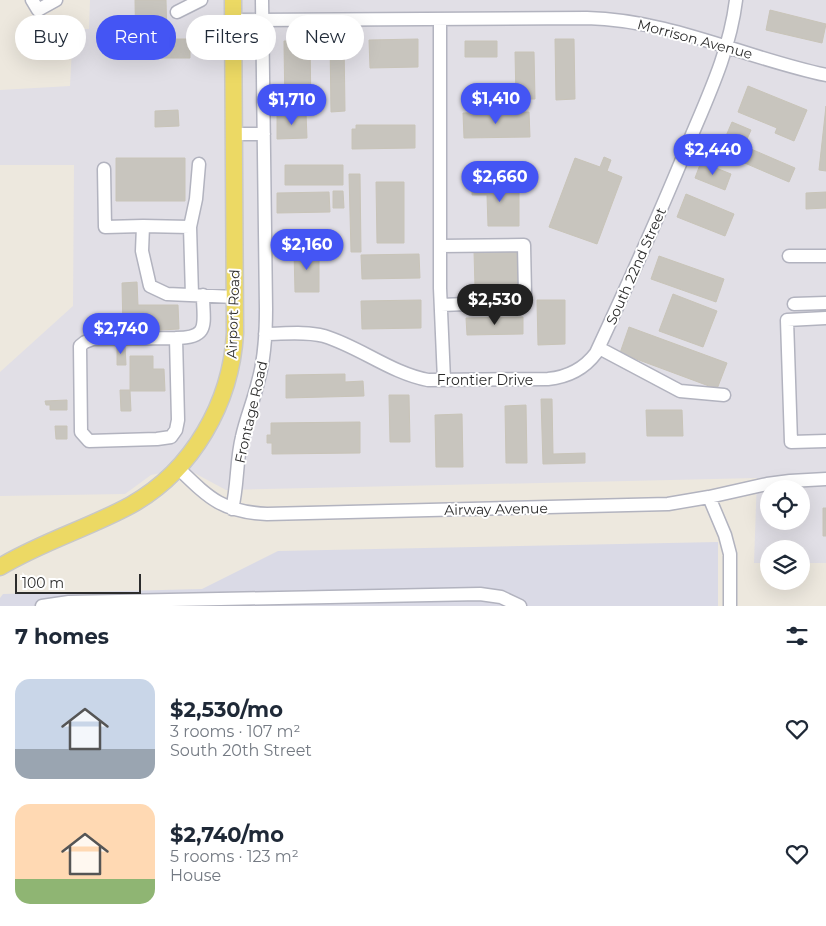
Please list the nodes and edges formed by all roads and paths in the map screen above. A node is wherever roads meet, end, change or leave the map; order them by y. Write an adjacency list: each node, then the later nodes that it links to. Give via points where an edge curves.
1 (32, 0): 2 (street, via 38,10)
2 (56, 0)
3 (201, 0): 7 (street)
4 (233, 0): 8 (main road, Airport Road)
5 (262, 0): 9 (street, Frontage Road)
6 (736, 0): 12 (street, South 22nd Street)
7 (177, 12)
8 (233, 15)
9 (262, 15)
10 (440, 19): 11 (street, Morrison Avenue); 12 (street, Morrison Avenue, via 616,19 667,28); 22 (street)
11 (276, 20)
12 (726, 46): 15 (street, Morrison Avenue); 32 (street, South 22nd Street, via 664,204)
13 (233, 60): 16 (main road, Airport Road)
14 (263, 60): 17 (street, Frontage Road)
15 (826, 75)
16 (234, 134): 17 (street); 26 (main road, Airport Road)
17 (264, 134): 31 (street, Frontage Road)
18 (199, 164): 21 (street)
19 (104, 169): 20 (street, via 105,227)
20 (143, 226): 21 (street); 25 (street, via 142,251 150,286 167,294)
21 (190, 226): 25 (street)
22 (440, 246): 29 (street); 29 (street, via 524,245 525,294 492,303)
23 (789, 256): 24 (street)
24 (826, 256)
25 (198, 295): 26 (street); 33 (street, via 203,328 190,338)
26 (235, 297): 38 (main road, Airport Road, via 234,347 224,393 203,437)
27 (826, 303): 28 (street)
28 (794, 304)
29 (440, 305): 35 (street)
30 (826, 318): 37 (street, via 787,320 791,442)
31 (266, 334): 35 (street, Frontier Drive, via 321,336 412,375); 41 (street, Frontage Road, via 260,374 242,436)
32 (605, 335): 34 (street, Frontier Drive)
33 (176, 338): 33 (street, via 93,339 80,346 81,432 89,441 171,437 178,420)
34 (599, 348): 35 (street, Frontier Drive, via 585,366 557,378); 36 (street, via 680,391)
35 (444, 380)
36 (724, 395)
37 (826, 441)
38 (178, 468): 41 (street, Airway Avenue, via 210,498); 42 (main road, Airport Road, via 131,505)
39 (826, 479): 40 (street, Airway Avenue, via 790,480)
40 (709, 498): 41 (street, Airway Avenue, via 668,504 300,514 259,514); 45 (street, via 730,554)
41 (232, 509)
42 (0, 567)
43 (42, 606): 44 (street, via 69,602 480,594)
44 (520, 606)
45 (730, 606)

